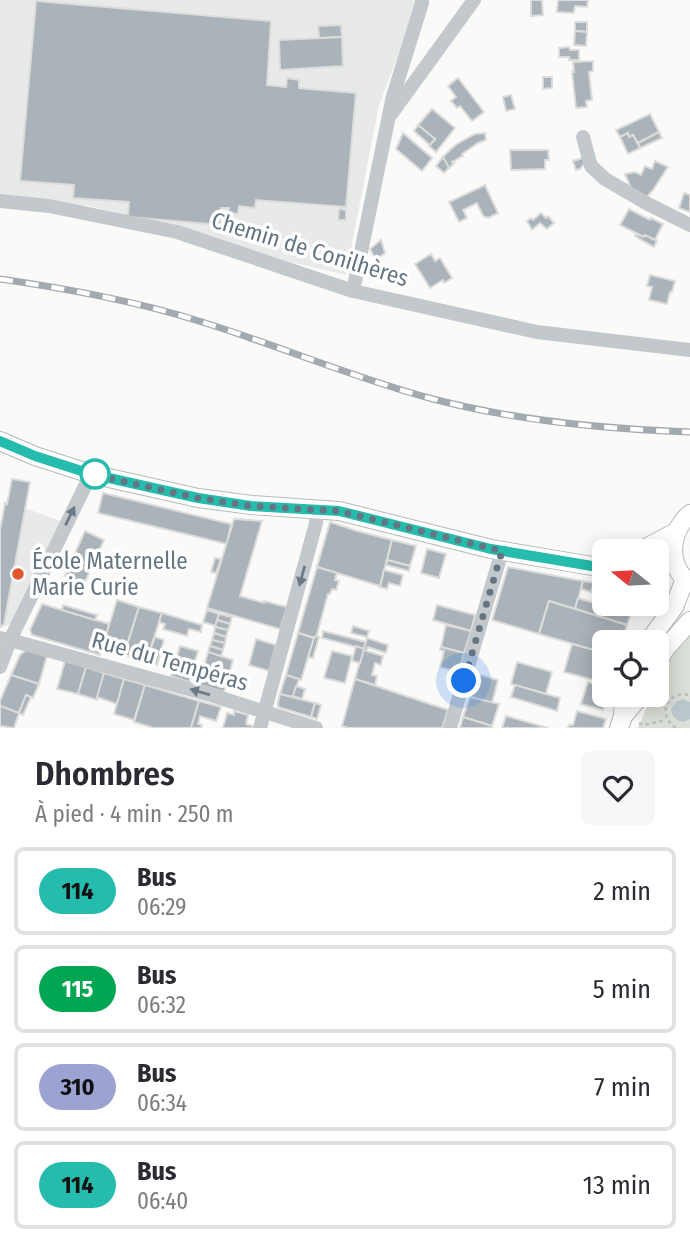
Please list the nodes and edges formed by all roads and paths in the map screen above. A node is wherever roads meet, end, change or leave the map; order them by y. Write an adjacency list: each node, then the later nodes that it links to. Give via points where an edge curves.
1 (422, 0): 3 (street)
2 (474, 0): 3 (street)
3 (389, 117): 7 (street)
4 (583, 136): 6 (street, via 591,166 605,179)
5 (0, 201): 7 (street, Chemin de Conilhères, via 49,206 177,232)
6 (690, 225)
7 (352, 291): 8 (street, Chemin de Conilhères, via 537,332)
8 (690, 350)
9 (0, 441): 10 (main road)
10 (91, 474): 11 (main road, via 198,498); 22 (street, one-way to 10)
11 (317, 509): 15 (main road); 27 (street, one-way to 27)
12 (690, 514): 13 (main road)
13 (676, 532): 14 (main road); 16 (main road)
14 (663, 539)
15 (502, 551): 18 (main road); 32 (street)
16 (669, 554)
17 (669, 565): 19 (main road)
18 (592, 566)
19 (688, 581): 21 (main road)
20 (690, 621): 23 (main road)
21 (657, 630)
22 (5, 639): 24 (street); 27 (street, Rue du Tempéras, one-way to 22)
23 (669, 645)
24 (0, 667)
25 (690, 695): 28 (path, via 672,698 666,708)
26 (633, 707): 29 (main road)
27 (265, 712): 30 (street); 31 (street, Rue du Tempéras)
28 (667, 719): 29 (path, via 643,725); 33 (path)
29 (621, 722)
30 (260, 728)
31 (316, 728)
32 (450, 728)
33 (676, 728)

